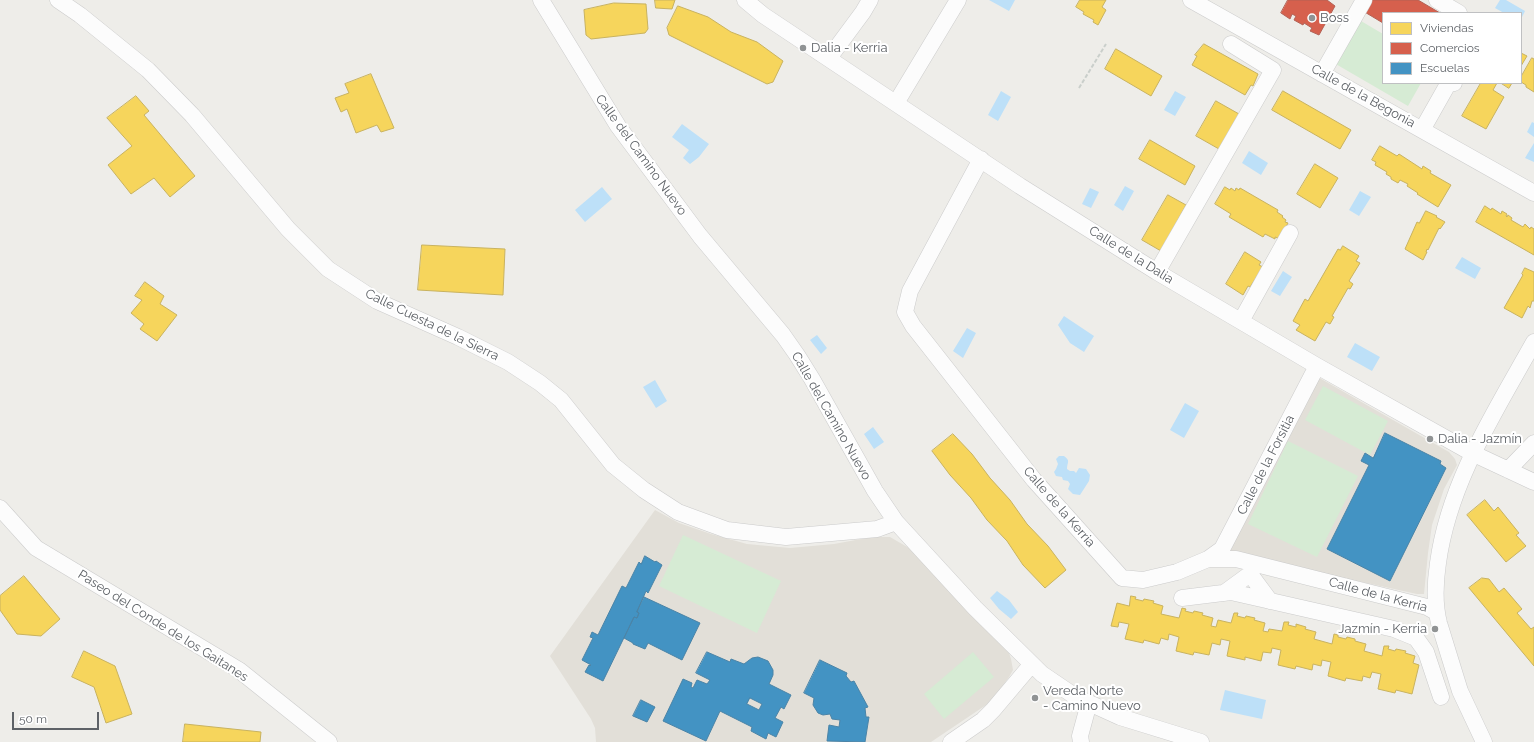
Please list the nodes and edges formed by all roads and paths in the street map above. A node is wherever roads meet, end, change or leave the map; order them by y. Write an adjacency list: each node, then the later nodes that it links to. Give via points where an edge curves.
1 (58, 0): 30 (street, Calle Cuesta de la Sierra, via 148,70 192,115 288,229 328,268 377,301 508,362 540,383 561,400 613,465 644,490 678,512 727,530 786,537 848,533 861,530 874,520)
2 (745, 0): 12 (street, Calle de la Dalia, via 763,15)
3 (870, 0): 12 (street)
4 (958, 0): 16 (street)
5 (1191, 0): 13 (street, Calle de la Begonia)
6 (1364, 0): 13 (street)
7 (1437, 0): 9 (street)
8 (546, 2): 30 (street, Calle del Camino Nuevo, via 618,126 696,230 797,356)
9 (1457, 12)
10 (1106, 44): 15 (path)
11 (1231, 44): 21 (street, via 1273,70)
12 (829, 58): 16 (street, Calle de la Dalia)
13 (1322, 74): 17 (street, Calle de la Begonia)
14 (1448, 84): 17 (street)
15 (1079, 88)
16 (896, 103): 18 (street, Calle de la Dalia)
17 (1422, 130): 19 (street, Calle de la Begonia)
18 (981, 159): 21 (street, Calle de la Dalia); 31 (street, Calle de la Kerria, via 910,291 905,312 913,326 1034,480 1122,578 1143,580 1177,572)
19 (1534, 193)
20 (1290, 233): 22 (street)
21 (1157, 272): 22 (street, Calle de la Dalia)
22 (1240, 321): 24 (street, Calle de la Dalia)
23 (1534, 342): 26 (street)
24 (1317, 366): 26 (street, Calle de la Dalia); 31 (street, Calle de la Forsitia, via 1222,548)
25 (1534, 442): 27 (street)
26 (1472, 453): 27 (street, Calle de la Dalia); 36 (street, via 1453,499 1440,551 1435,589)
27 (1508, 470): 28 (street, Calle de la Dalia)
28 (1534, 482)
29 (0, 508): 40 (street, Paseo del Conde de los Gaitanes, via 36,548 239,670)
30 (892, 517): 37 (street, Calle del Camino Nuevo)
31 (1208, 559): 32 (street, Calle de la Kerria, via 1236,559)
32 (1253, 569): 33 (street); 35 (street); 36 (street, Calle de la Kerria, via 1427,607)
33 (1224, 593): 34 (street); 35 (street, via 1231,592)
34 (1182, 598)
35 (1270, 601): 38 (street, via 1394,629 1416,638 1426,652)
36 (1436, 612): 44 (street, via 1460,691)
37 (1031, 665): 39 (street, Calle del Camino Nuevo, via 1055,684); 41 (street, via 983,720)
38 (1441, 697)
39 (1089, 703): 42 (street, via 1080,736); 43 (street, Calle del Camino Nuevo, via 1120,717)
40 (329, 742)
41 (951, 742)
42 (1081, 742)
43 (1201, 742)
44 (1484, 742)

